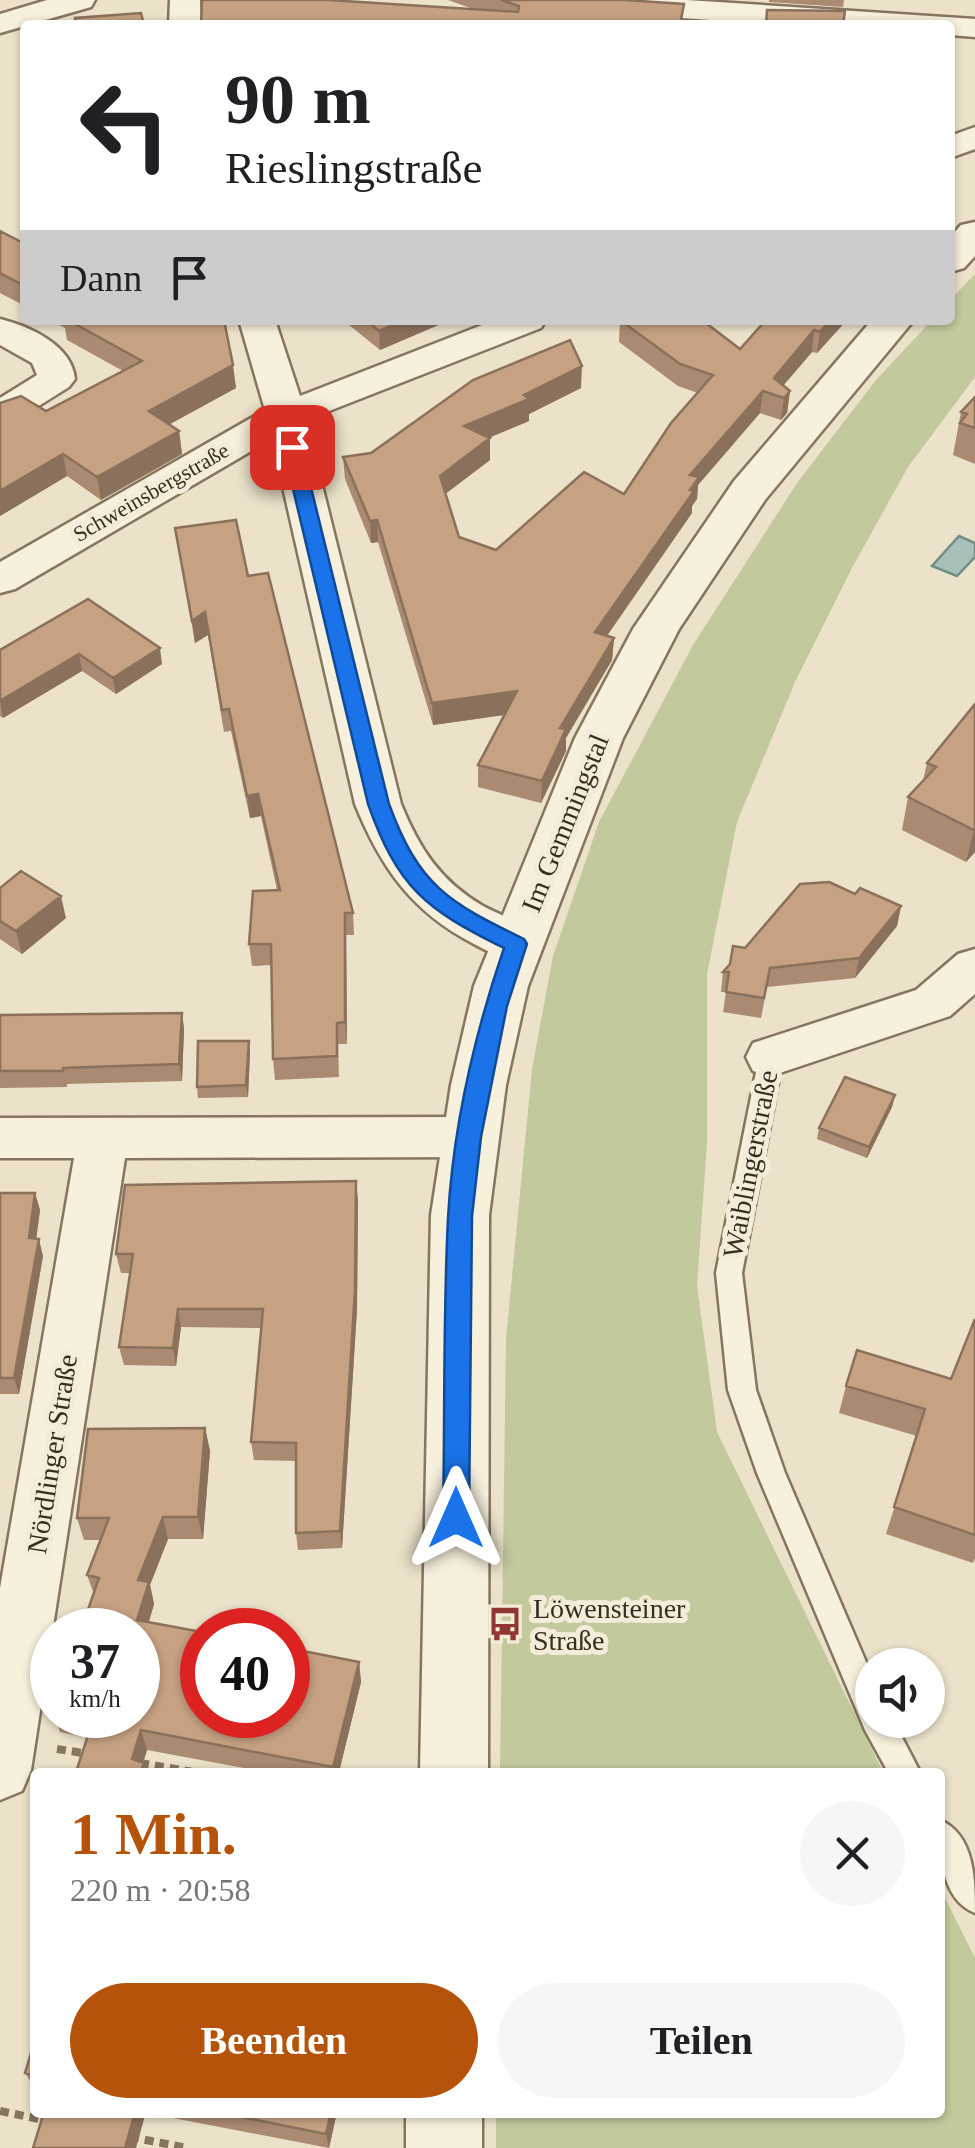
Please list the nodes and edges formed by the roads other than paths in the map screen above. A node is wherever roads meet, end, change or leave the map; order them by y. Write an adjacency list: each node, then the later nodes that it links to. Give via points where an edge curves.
1 (80, 0): 5 (street)
2 (545, 0): 3 (street)
3 (728, 6): 4 (street)
4 (877, 20)
5 (0, 24)
6 (975, 234): 7 (street)
7 (955, 255)
8 (258, 325): 13 (street)
9 (515, 325): 13 (street, Schweinsbergstraße)
10 (889, 325): 15 (street, Im Gemmingstal, via 814,406 667,611 593,753)
11 (0, 330): 12 (street, via 57,370 56,379)
12 (0, 414)
13 (285, 415): 14 (street, Schweinsbergstraße); 15 (street, via 393,844 415,880 439,902)
14 (0, 580)
15 (516, 944): 18 (street, Im Gemmingstal, via 496,1006)
16 (975, 967): 17 (street, Waiblingerstraße, via 932,1003)
17 (771, 1057): 21 (lane, Waiblingerstraße, via 729,1272 742,1390)
18 (470, 1137): 20 (street); 24 (street, Im Gemmingstal, via 460,1234)
19 (0, 1138): 20 (street)
20 (103, 1138): 23 (street, Nördlinger Straße)
21 (855, 1671)
22 (886, 1738): 25 (lane)
23 (2, 1755)
24 (454, 1768)
25 (902, 1768)
26 (945, 1845): 27 (lane)
27 (975, 1897)
28 (444, 2118): 29 (street)
29 (444, 2148)

